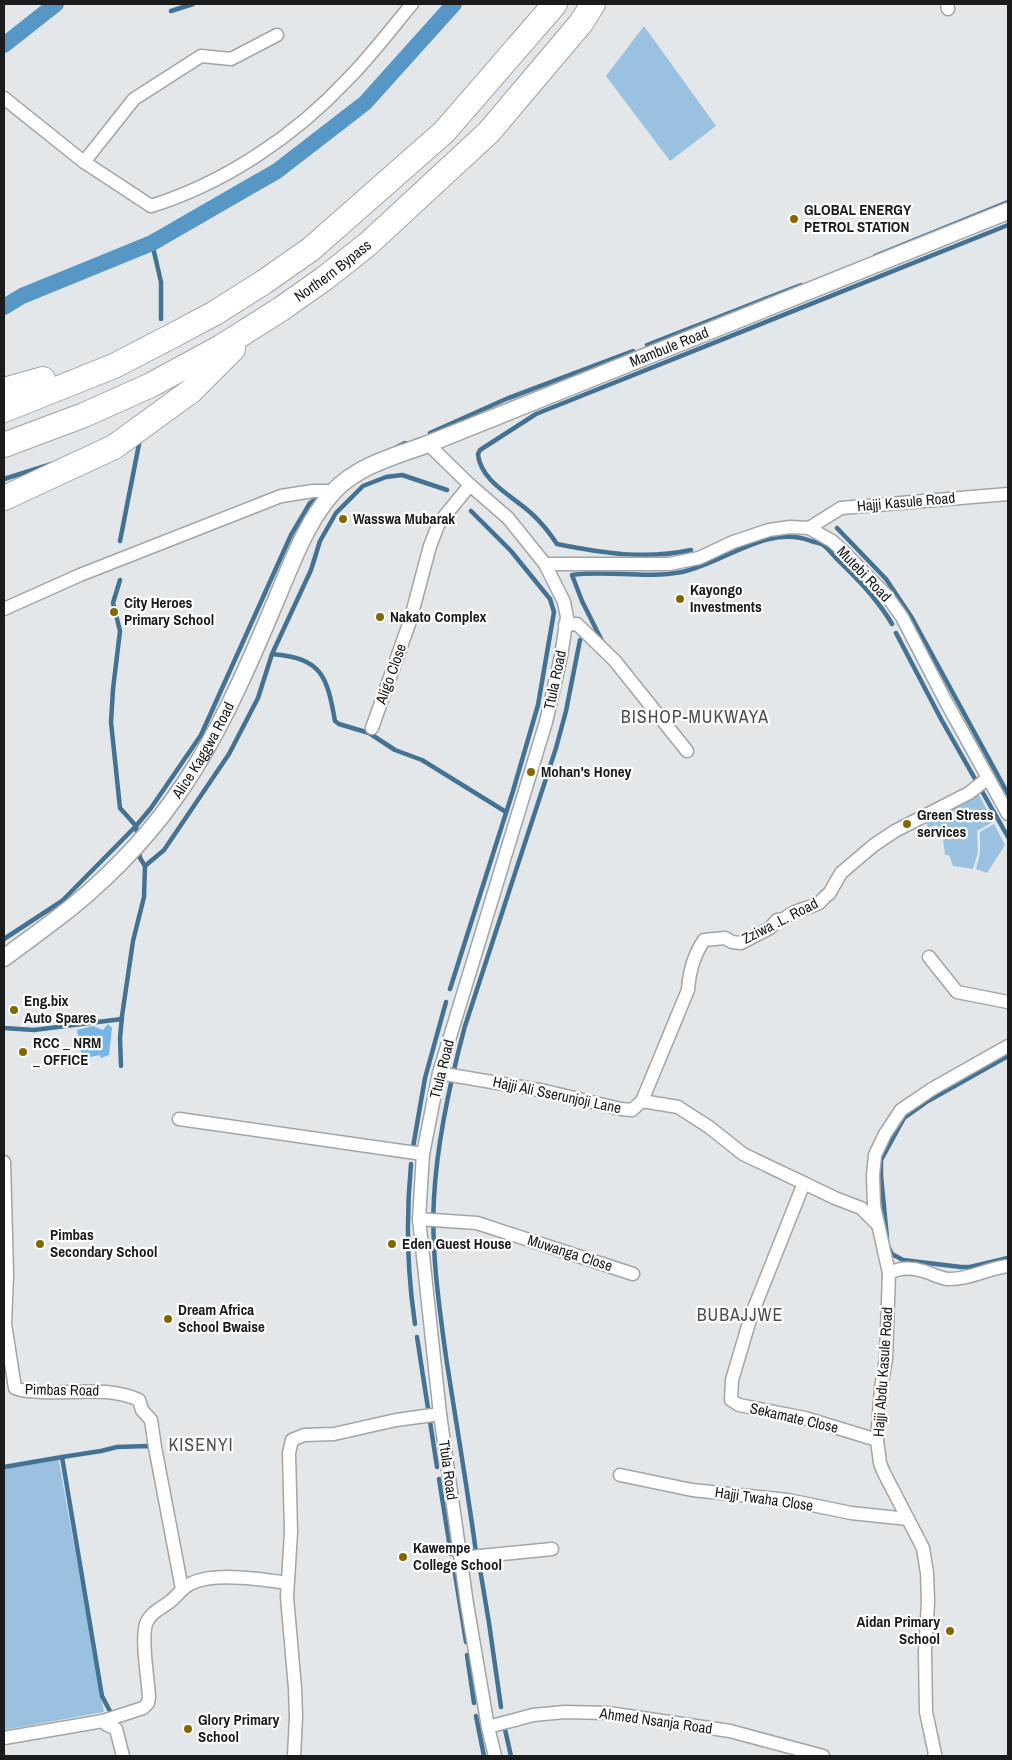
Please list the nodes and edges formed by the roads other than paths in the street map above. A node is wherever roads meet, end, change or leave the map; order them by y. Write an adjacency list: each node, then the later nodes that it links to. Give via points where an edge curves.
1 (412, 4): 6 (street, via 348,80 286,136 218,178 152,206)
2 (556, 4): 9 (highway, Northern Bypass, via 444,132 349,217 264,282)
3 (593, 4): 8 (highway, Northern Bypass, via 489,132 368,244)
4 (277, 35): 6 (street, via 231,59 201,56 134,99)
5 (4, 98): 6 (street)
6 (84, 162)
7 (1008, 211): 12 (street, Mambule Road)
8 (255, 326): 13 (highway, Northern Bypass, via 122,398); 17 (highway, via 191,392 114,446)
9 (170, 337): 10 (highway); 11 (highway, Northern Bypass, via 114,366)
10 (4, 390)
11 (4, 410)
12 (428, 444): 14 (street, Ttula Road); 15 (street, Mambule Road, via 363,468)
13 (4, 445)
14 (470, 485): 19 (street, Ttula Road, via 508,518); 22 (street, Aligo Close, via 439,523 410,622)
15 (334, 491): 20 (street, via 281,496 80,575); 27 (street, Alice Kaggwa Road, via 299,547 254,651 203,755 174,800 124,859 56,920)
16 (1008, 494): 18 (street, Hajji Kasule Road, via 841,508)
17 (4, 498)
18 (809, 528): 19 (street, via 769,530 699,558 669,564); 24 (street, Mutebi Road, via 832,541 887,596 902,617)
19 (545, 564): 21 (street, Ttula Road, via 564,602)
20 (4, 609)
21 (565, 625): 23 (street, via 578,624 615,661); 30 (street, Ttula Road, via 562,656 546,722)
22 (372, 728)
23 (687, 751)
24 (988, 778): 25 (street, Mutebi Road); 31 (street, Zziwa .L. Road, via 874,845 841,873 820,904 789,914 741,943 725,938 704,940 688,976 688,990)
25 (1008, 814)
26 (930, 957): 28 (street, via 957,992)
27 (4, 958)
28 (1008, 1002)
29 (1008, 1046): 37 (street, Hajji Abdu Kasule Road, via 932,1088 901,1110 875,1155 874,1206)
30 (439, 1073): 31 (street, Hajji Ali Sserunjoji Lane, via 545,1091 621,1109 632,1110); 33 (street, Ttula Road)
31 (642, 1101): 35 (street, Hajji Ali Sserunjoji Lane, via 678,1107 743,1154)
32 (179, 1119): 33 (street)
33 (423, 1154): 36 (street, Ttula Road)
34 (4, 1162): 38 (street, Pimbas Road)
35 (804, 1183): 37 (street, Hajji Ali Sserunjoji Lane, via 862,1208); 44 (street, Sekamate Close, via 751,1316 732,1380 731,1400 738,1405 805,1418)
36 (419, 1219): 41 (street, Muwanga Close, via 477,1223); 43 (street, Ttula Road)
37 (878, 1225): 40 (street, Hajji Abdu Kasule Road)
38 (5, 1264): 42 (street, Pimbas Road)
39 (1008, 1266): 40 (street, via 954,1279 907,1268)
40 (889, 1273): 44 (street, Hajji Abdu Kasule Road, via 886,1360)
41 (633, 1274)
42 (9, 1388): 50 (street, Pimbas Road, via 56,1393 105,1391 139,1400 142,1410 151,1420)
43 (440, 1414): 48 (street, Ttula Road); 49 (street, via 334,1434 304,1435 292,1440 289,1453 291,1556)
44 (877, 1440): 46 (street, Hajji Abdu Kasule Road, via 883,1471)
45 (620, 1475): 46 (street, Hajji Twaha Close, via 692,1490 788,1500 850,1513)
46 (908, 1519): 58 (street, Hajji Abdu Kasule Road, via 922,1548 927,1574 926,1712)
47 (552, 1549): 48 (street)
48 (460, 1558): 52 (street, Ttula Road)
49 (287, 1583): 50 (street, via 234,1577 204,1579); 55 (street, via 296,1717)
50 (182, 1589): 51 (street, via 150,1616 146,1624 148,1703 143,1708)
51 (103, 1721): 53 (street); 54 (street, via 116,1729)
52 (488, 1726): 56 (street, Ttula Road); 57 (street, Ahmed Nsanja Road, via 533,1715 608,1712 730,1731)
53 (4, 1738)
54 (123, 1756)
55 (294, 1756)
56 (495, 1756)
57 (823, 1756)
58 (934, 1756)

